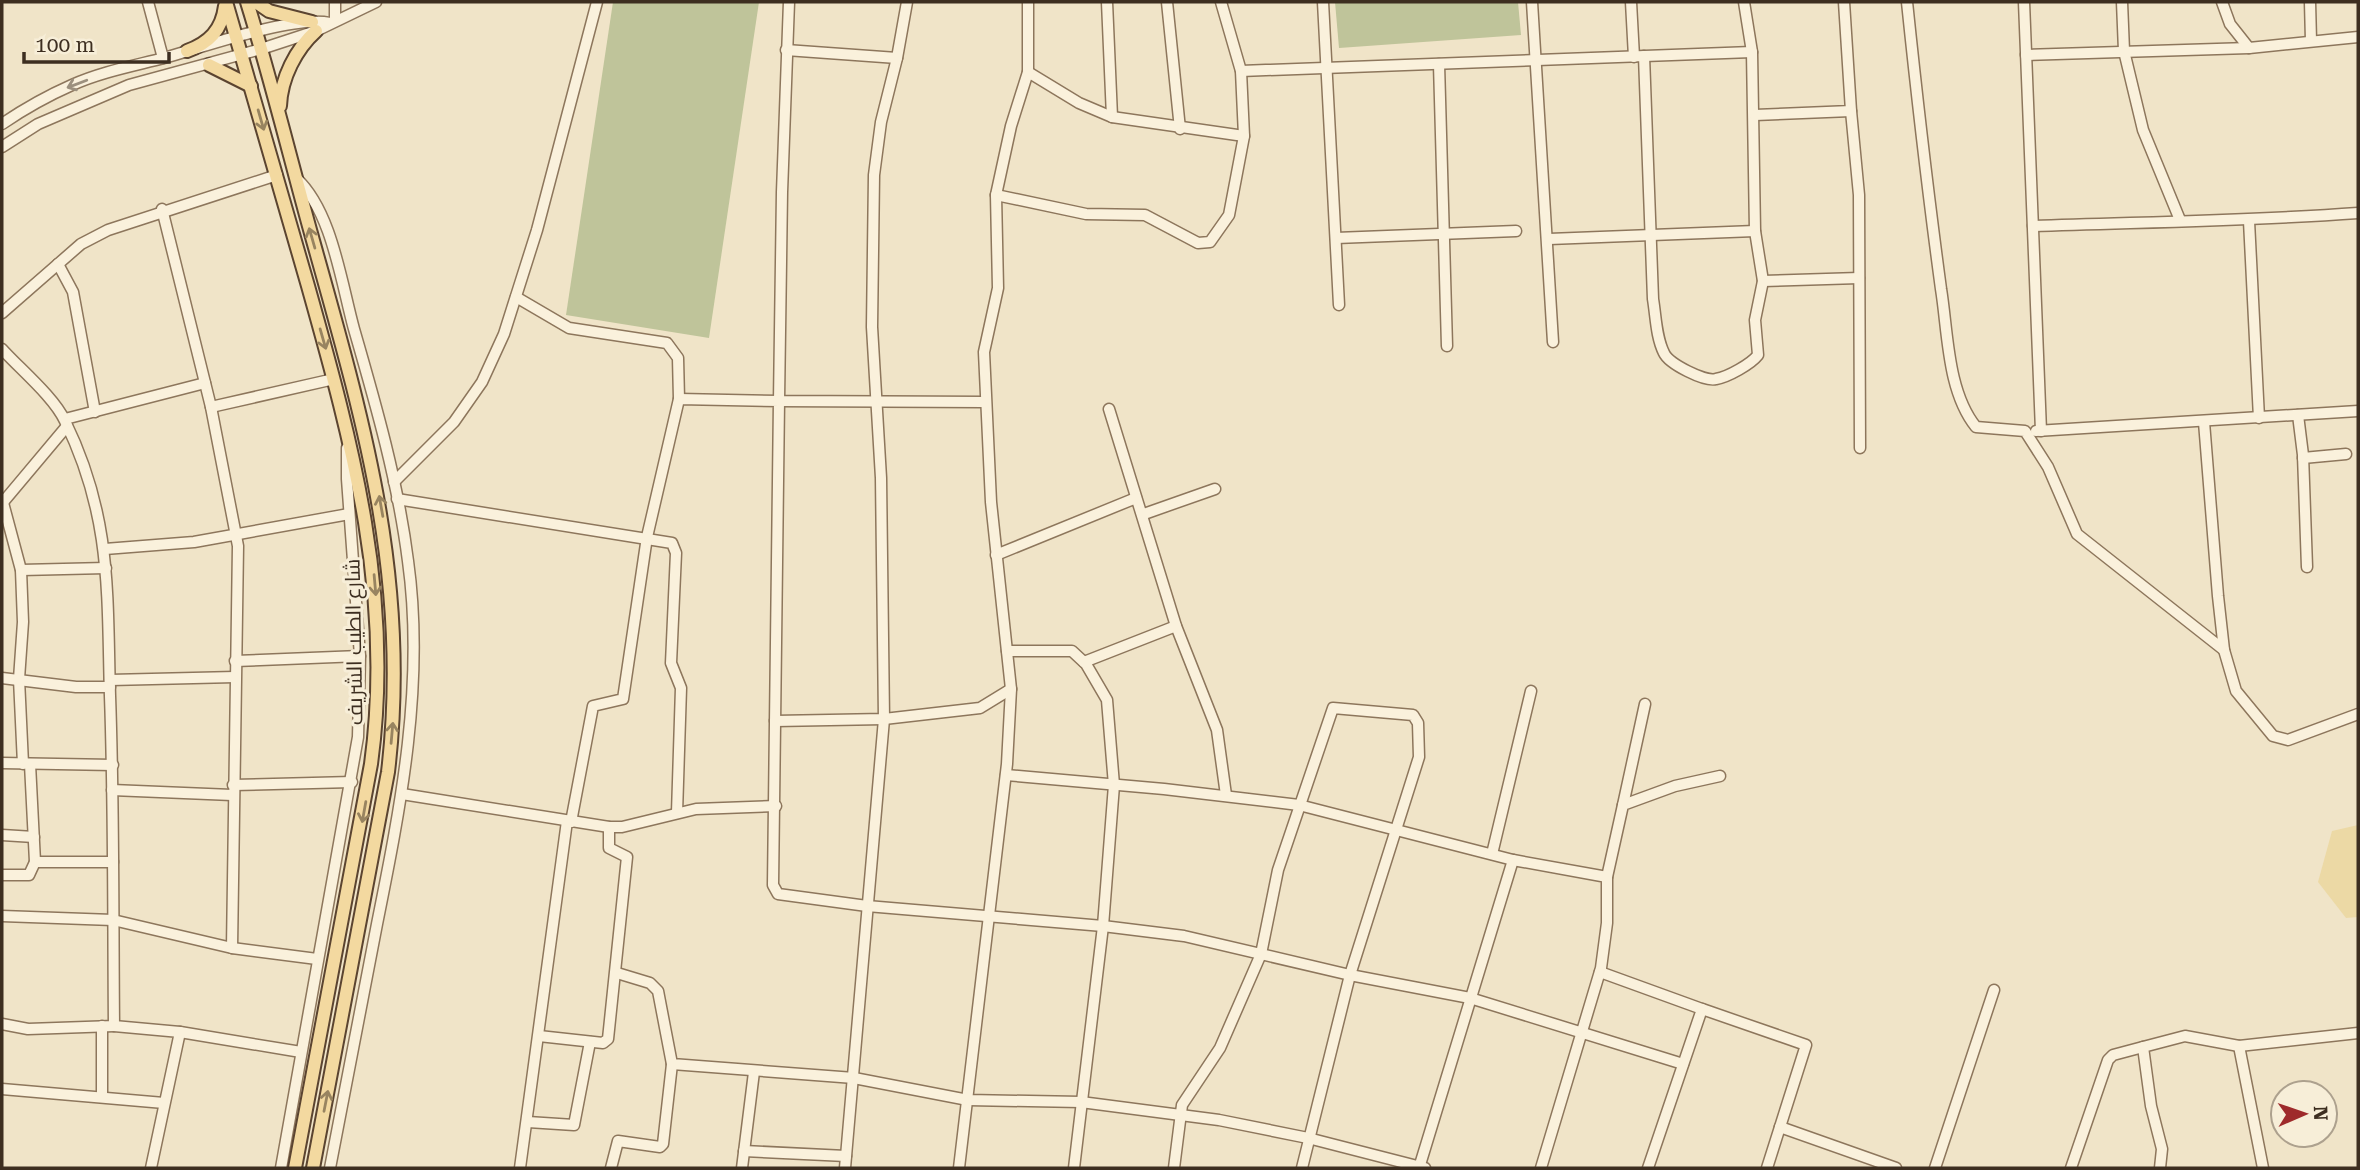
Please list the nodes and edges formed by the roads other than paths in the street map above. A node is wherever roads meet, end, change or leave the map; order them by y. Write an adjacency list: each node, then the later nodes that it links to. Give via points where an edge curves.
1 (149, 2): 39 (street)
2 (225, 2): 27 (main road, شارع الطيب الشريف); 33 (main road, via 211,38)
3 (247, 2): 26 (main road, شارع الطيب الشريف)
4 (256, 2): 25 (main road)
5 (335, 2): 24 (street)
6 (376, 2): 24 (street)
7 (597, 2): 73 (street)
8 (789, 2): 32 (street)
9 (906, 2): 40 (street)
10 (1028, 2): 46 (street)
11 (1107, 2): 51 (street)
12 (1167, 2): 53 (street)
13 (1221, 2): 45 (street)
14 (1323, 2): 44 (street)
15 (1532, 2): 41 (street)
16 (1631, 2): 38 (street)
17 (1744, 2): 35 (street)
18 (1844, 2): 48 (street)
19 (1907, 2): 93 (street, via 1929,204 1960,399 1976,427)
20 (2024, 2): 37 (street)
21 (2122, 2): 34 (street)
22 (2222, 2): 30 (street, via 2230,24)
23 (2309, 2): 29 (street)
24 (333, 22): 25 (street)
25 (314, 26): 26 (street); 31 (street); 50 (main road, via 288,73 281,93)
26 (256, 32): 27 (street); 31 (main road, شارع الطيب الشريف)
27 (236, 37): 33 (street); 36 (main road, شارع الطيب الشريف)
28 (2358, 37): 29 (street)
29 (2311, 41): 30 (street)
30 (2249, 48): 34 (street)
31 (261, 49): 36 (street); 50 (main road, شارع الطيب الشريف)
32 (786, 50): 40 (street); 82 (street)
33 (187, 51): 39 (street)
34 (2124, 51): 37 (street); 61 (street, via 2143,130)
35 (1752, 52): 38 (street); 49 (street)
36 (242, 55): 43 (street); 47 (main road, شارع الطيب الشريف)
37 (2026, 55): 63 (street)
38 (1639, 57): 41 (street); 67 (street)
39 (163, 58): 52 (street, one-way to 52, via 74,84)
40 (897, 58): 83 (street, via 874,175 872,327)
41 (1535, 60): 42 (street); 69 (street)
42 (1439, 64): 44 (street); 66 (street)
43 (209, 65): 47 (main road); 55 (street, via 129,85 38,124)
44 (1327, 67): 45 (street); 68 (street)
45 (1241, 71): 54 (street)
46 (1028, 72): 51 (street); 58 (street)
47 (251, 86): 56 (main road, شارع الطيب الشريف, one-way to 56)
48 (1851, 111): 49 (street); 71 (street, via 1859,179)
49 (1755, 115): 65 (street)
50 (281, 117): 57 (main road, شارع الطيب الشريف)
51 (1112, 117): 53 (street)
52 (2, 124)
53 (1180, 129): 54 (street)
54 (1244, 136): 58 (street, via 1228,215 1205,244 1145,215 1104,216)
55 (2, 147)
56 (276, 175): 59 (street); 79 (main road, شارع الطيب الشريف, one-way to 79)
57 (295, 176): 99 (street, via 309,190 324,221); 199 (main road, شارع الطيب الشريف, one-way to 57, via 381,817 394,713 395,650 377,481)
58 (996, 195): 84 (street, via 998,288 984,352)
59 (162, 209): 70 (street, via 81,244); 80 (street)
60 (2358, 213): 62 (street)
61 (2180, 220): 62 (street); 63 (street)
62 (2249, 221): 90 (street)
63 (2033, 226): 94 (street)
64 (1516, 231): 66 (street)
65 (1755, 231): 67 (street); 72 (street)
66 (1443, 233): 68 (street); 77 (street)
67 (1651, 234): 69 (street); 72 (street, via 1658,332 1664,355 1677,366 1713,380 1756,358 1755,320)
68 (1336, 238): 74 (street)
69 (1549, 239): 76 (street)
70 (58, 264): 75 (street); 88 (street, via 73,292)
71 (1859, 278): 72 (street); 96 (street)
72 (1763, 281)
73 (516, 297): 81 (street, via 569,328 667,343 678,358); 99 (street, via 482,382 454,422)
74 (1339, 305)
75 (2, 313)
76 (1553, 342)
77 (1447, 346)
78 (2, 349): 92 (street)
79 (334, 379): 85 (street); 95 (main road, شارع الطيب الشريف)
80 (205, 383): 85 (street); 88 (street)
81 (679, 399): 82 (street); 107 (street)
82 (779, 401): 83 (street); 128 (street)
83 (878, 402): 84 (street); 127 (street)
84 (984, 402): 109 (street)
85 (211, 407): 106 (street)
86 (1109, 409): 101 (street)
87 (2358, 411): 89 (street)
88 (95, 412): 92 (street)
89 (2298, 415): 90 (street); 98 (street)
90 (2259, 418): 91 (street)
91 (2204, 422): 94 (street); 114 (street)
92 (66, 423): 103 (street); 108 (street, via 96,500)
93 (2025, 431): 94 (street); 114 (street, via 2048,467 2077,534)
94 (2042, 431)
95 (348, 439): 104 (street); 198 (main road, شارع الطيب الشريف, one-way to 198, via 375,580 378,663 374,737 364,811)
96 (1860, 448)
97 (2346, 454): 98 (street)
98 (2303, 458): 110 (street)
99 (394, 482): 102 (street)
100 (1214, 489): 105 (street)
101 (1136, 498): 105 (street); 109 (street)
102 (397, 499): 107 (street); 138 (street, via 408,561 413,650)
103 (3, 500): 112 (street)
104 (349, 514): 106 (street); 116 (street)
105 (1144, 514): 113 (street)
106 (236, 534): 108 (street); 117 (street)
107 (647, 537): 143 (street, via 675,547 671,663 681,688); 144 (street, via 623,699 593,706)
108 (105, 549): 111 (street)
109 (996, 555): 115 (street)
110 (2307, 567)
111 (106, 568): 112 (street); 122 (street)
112 (20, 570): 121 (street)
113 (1176, 626): 118 (street); 139 (street, via 1217,730)
114 (2224, 650): 126 (street, via 2236,691 2273,736 2294,740)
115 (1007, 651): 118 (street, via 1070,650); 123 (street)
116 (360, 656): 117 (street); 134 (street)
117 (235, 661): 119 (street)
118 (1084, 662): 135 (street, via 1107,701)
119 (235, 677): 122 (street); 137 (street)
120 (2, 678): 121 (street)
121 (19, 679): 122 (street); 130 (street)
122 (110, 683): 131 (street)
123 (1011, 689): 127 (street, via 980,708); 132 (street)
124 (1531, 691): 149 (street)
125 (1645, 704): 141 (street)
126 (2358, 715)
127 (884, 719): 128 (street); 155 (street)
128 (775, 721): 142 (street)
129 (2, 763): 130 (street)
130 (27, 764): 131 (street); 148 (street)
131 (113, 765): 136 (street)
132 (1006, 775): 135 (street); 157 (street)
133 (1720, 776): 141 (street)
134 (352, 782): 137 (street); 162 (street)
135 (1114, 785): 139 (street); 159 (street)
136 (113, 790): 137 (street); 152 (street)
137 (232, 790): 160 (street)
138 (402, 794): 144 (street); 200 (street)
139 (1226, 795): 140 (street)
140 (1299, 805): 146 (street); 146 (street, via 1334,707 1413,715 1418,723 1419,757); 161 (street, via 1278,870)
141 (1623, 805): 154 (street)
142 (776, 806): 143 (street); 155 (street, via 773,885 778,894)
143 (677, 813): 145 (street)
144 (569, 821): 145 (street); 175 (street)
145 (609, 827): 164 (street, via 609,848 627,857)
146 (1397, 828): 149 (street); 165 (street)
147 (2, 835): 148 (street)
148 (34, 837): 151 (street)
149 (1492, 854): 150 (street)
150 (1513, 860): 154 (street); 167 (street)
151 (35, 862): 152 (street); 153 (street, via 29,875)
152 (113, 862): 158 (street)
153 (2, 875)
154 (1606, 877): 163 (street, via 1607,923)
155 (867, 906): 157 (street); 183 (street)
156 (2, 916): 158 (street)
157 (990, 916): 159 (street); 186 (street)
158 (113, 920): 160 (street); 171 (street)
159 (1102, 926): 161 (street, via 1184,936); 188 (street)
160 (232, 948): 162 (street)
161 (1262, 954): 165 (street); 189 (street, via 1225,1039)
162 (317, 959): 179 (street)
163 (1600, 972): 168 (street); 173 (street)
164 (617, 973): 176 (street, via 608,1039); 180 (street, via 656,987)
165 (1350, 975): 167 (street); 192 (street)
166 (1994, 990): 214 (street)
167 (1470, 998): 173 (street); 209 (street)
168 (1702, 1009): 181 (street); 191 (street, via 1805,1044)
169 (2, 1024): 170 (street, via 28,1029)
170 (102, 1026): 171 (street); 185 (street)
171 (114, 1026): 172 (street)
172 (180, 1032): 179 (street); 187 (street)
173 (1580, 1032): 181 (street); 210 (street)
174 (2358, 1033): 177 (street)
175 (539, 1036): 176 (street); 190 (street)
176 (590, 1042): 190 (street, via 574,1125)
177 (2239, 1046): 178 (street, via 2185,1036); 217 (street)
178 (2143, 1048): 215 (street, via 2108,1060); 216 (street, via 2162,1150)
179 (301, 1052): 197 (street)
180 (672, 1064): 182 (street); 202 (street, via 663,1146 617,1142)
181 (1684, 1064): 211 (street)
182 (754, 1072): 183 (street); 193 (street)
183 (854, 1079): 186 (street); 194 (street)
184 (2, 1089): 185 (street)
185 (102, 1097): 187 (street)
186 (968, 1100): 188 (street); 205 (street)
187 (164, 1102): 196 (street)
188 (1081, 1102): 189 (street); 206 (street)
189 (1180, 1115): 192 (street); 207 (street)
190 (528, 1122): 201 (street)
191 (1780, 1128): 195 (street); 212 (street)
192 (1308, 1138): 208 (street); 209 (street)
193 (744, 1151): 194 (street); 203 (street)
194 (846, 1156): 204 (street)
195 (1882, 1166): 213 (street)
196 (151, 1168)
197 (281, 1168)
198 (295, 1168)
199 (313, 1168)
200 (330, 1168)
201 (520, 1168)
202 (611, 1168)
203 (742, 1168)
204 (845, 1168)
205 (960, 1168)
206 (1074, 1168)
207 (1174, 1168)
208 (1302, 1168)
209 (1421, 1168)
210 (1541, 1168)
211 (1648, 1168)
212 (1767, 1168)
213 (1896, 1168)
214 (1934, 1168)
215 (2071, 1168)
216 (2160, 1168)
217 (2263, 1168)

